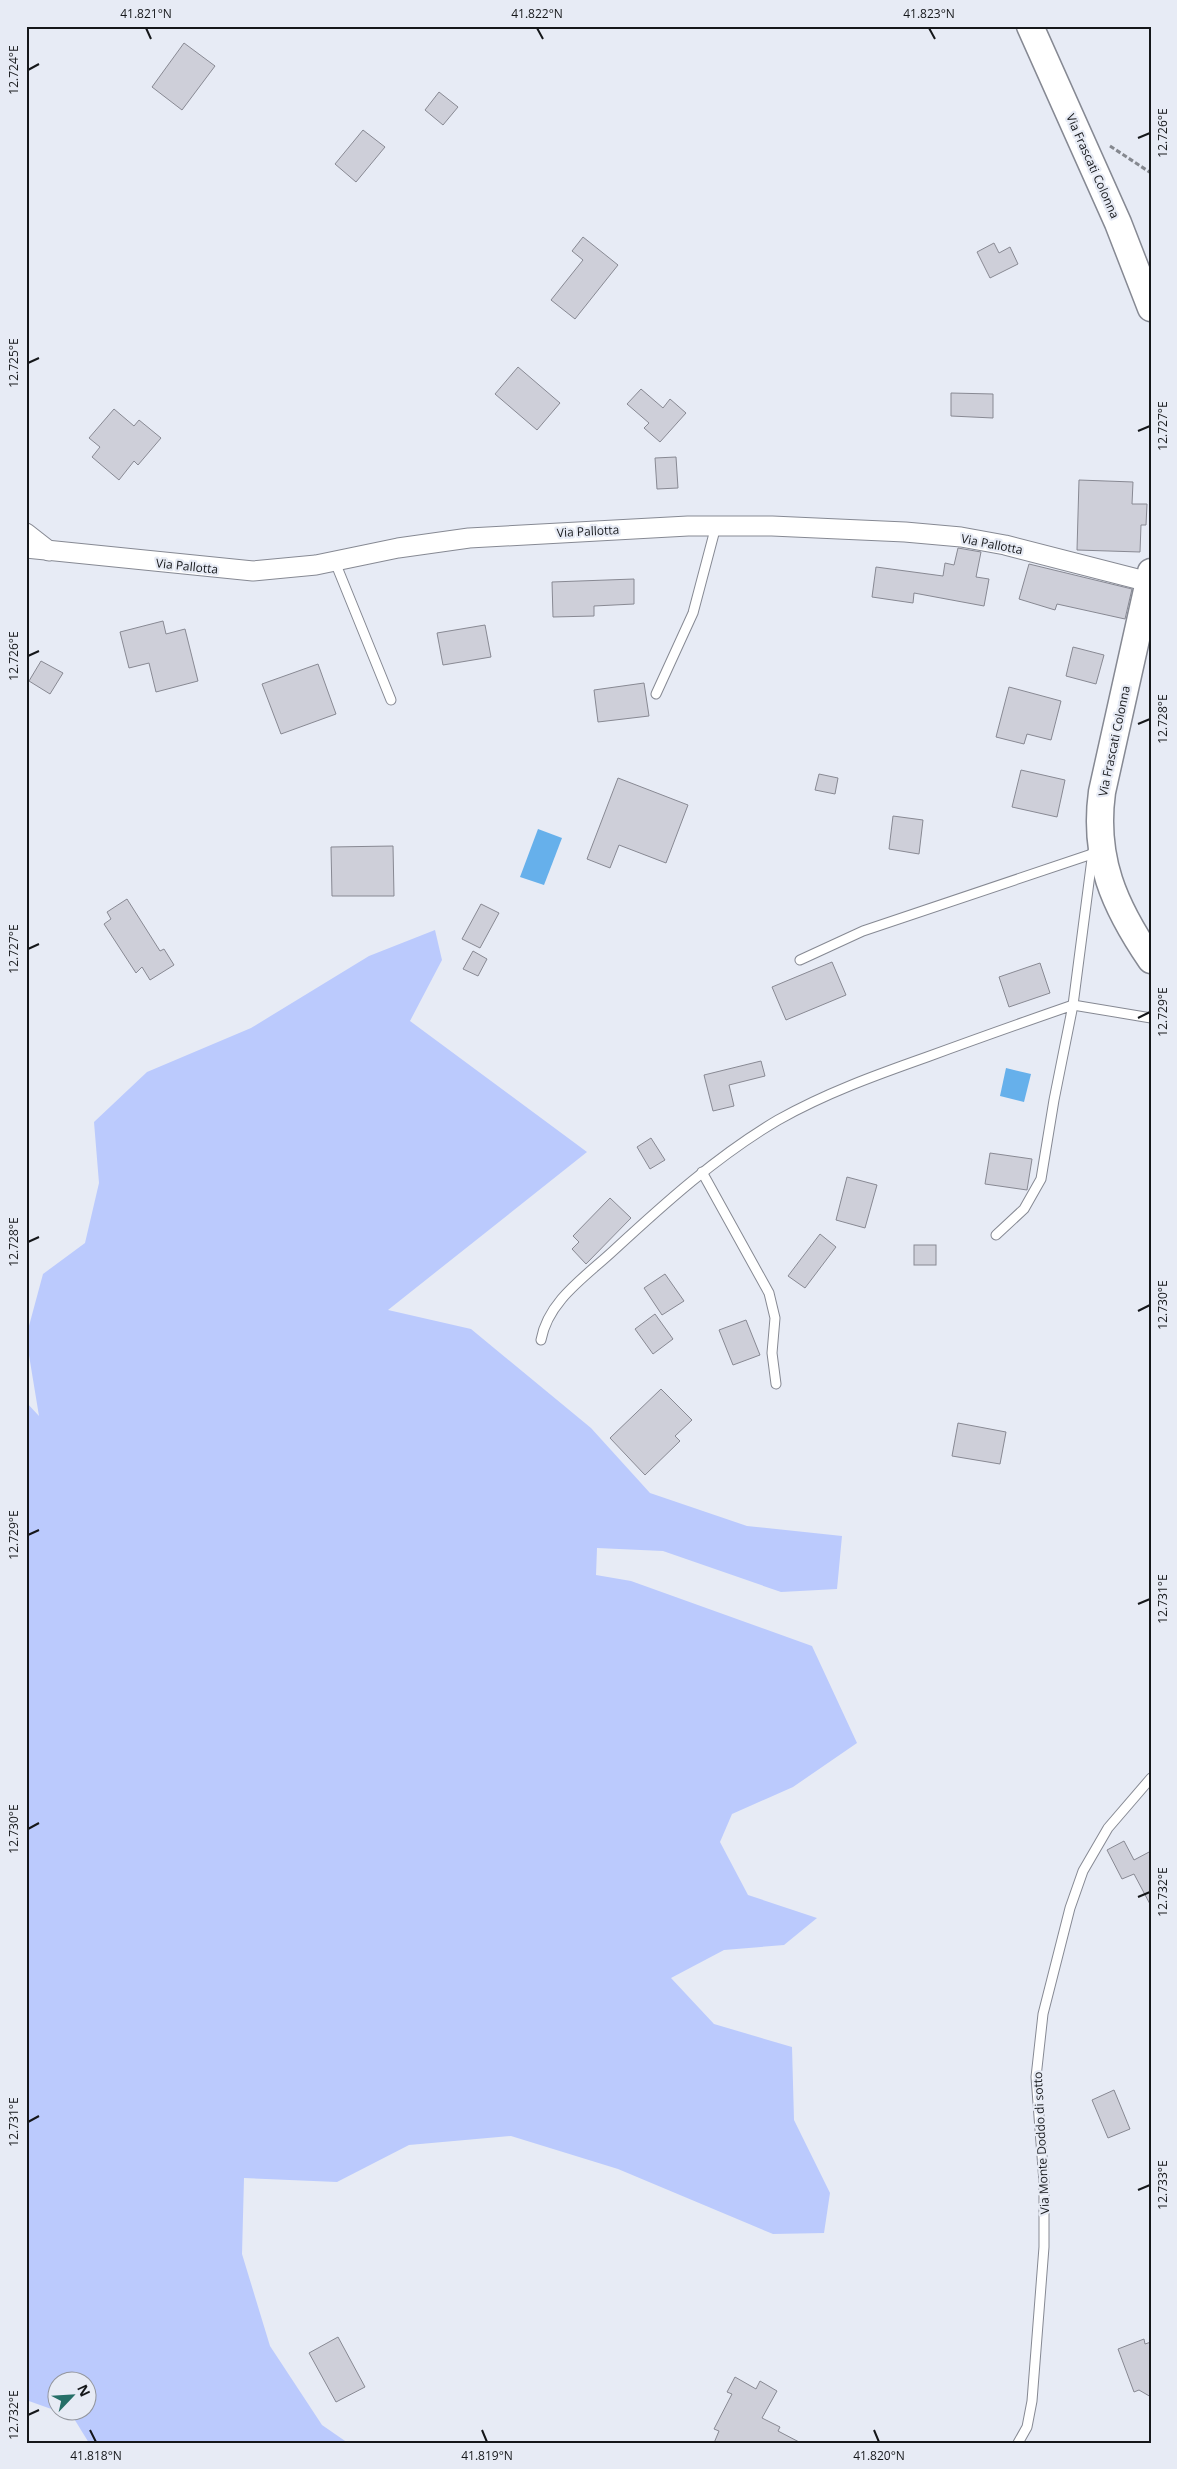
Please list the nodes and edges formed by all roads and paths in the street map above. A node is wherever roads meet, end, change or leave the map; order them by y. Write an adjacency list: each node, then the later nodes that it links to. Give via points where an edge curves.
1 (1030, 26): 2 (street, Via Frascati Colonna, via 1118,223)
2 (1151, 308)
3 (716, 525): 7 (street, Via Pallotta, via 450,540); 8 (street, Via Pallotta, via 946,535); 9 (lane, via 693,613)
4 (26, 532): 6 (street)
5 (26, 548): 6 (street, Via Pallotta)
6 (49, 551): 7 (street, Via Pallotta, via 241,571)
7 (335, 562): 10 (lane)
8 (1150, 577): 11 (street, Via Frascati Colonna)
9 (656, 694)
10 (391, 700)
11 (1102, 792): 12 (lane); 14 (street, Via Frascati Colonna, via 1100,824 1105,872 1117,903)
12 (1092, 854): 13 (lane, via 863,932); 15 (lane)
13 (800, 960)
14 (1151, 960)
15 (1073, 1004): 16 (lane); 17 (lane, via 830,1094 759,1132); 18 (lane, via 1038,1189 1024,1209)
16 (1151, 1018)
17 (702, 1172): 19 (lane, via 557,1303 544,1324); 20 (lane, via 769,1293 774,1318 772,1353)
18 (996, 1235)
19 (541, 1340)
20 (776, 1384)
21 (1151, 1778): 22 (lane, Via Monte Doddo di sotto, via 1108,1828 1088,1859 1070,1908 1043,2014 1036,2077 1044,2182 1044,2247 1031,2412)
22 (1018, 2443)

